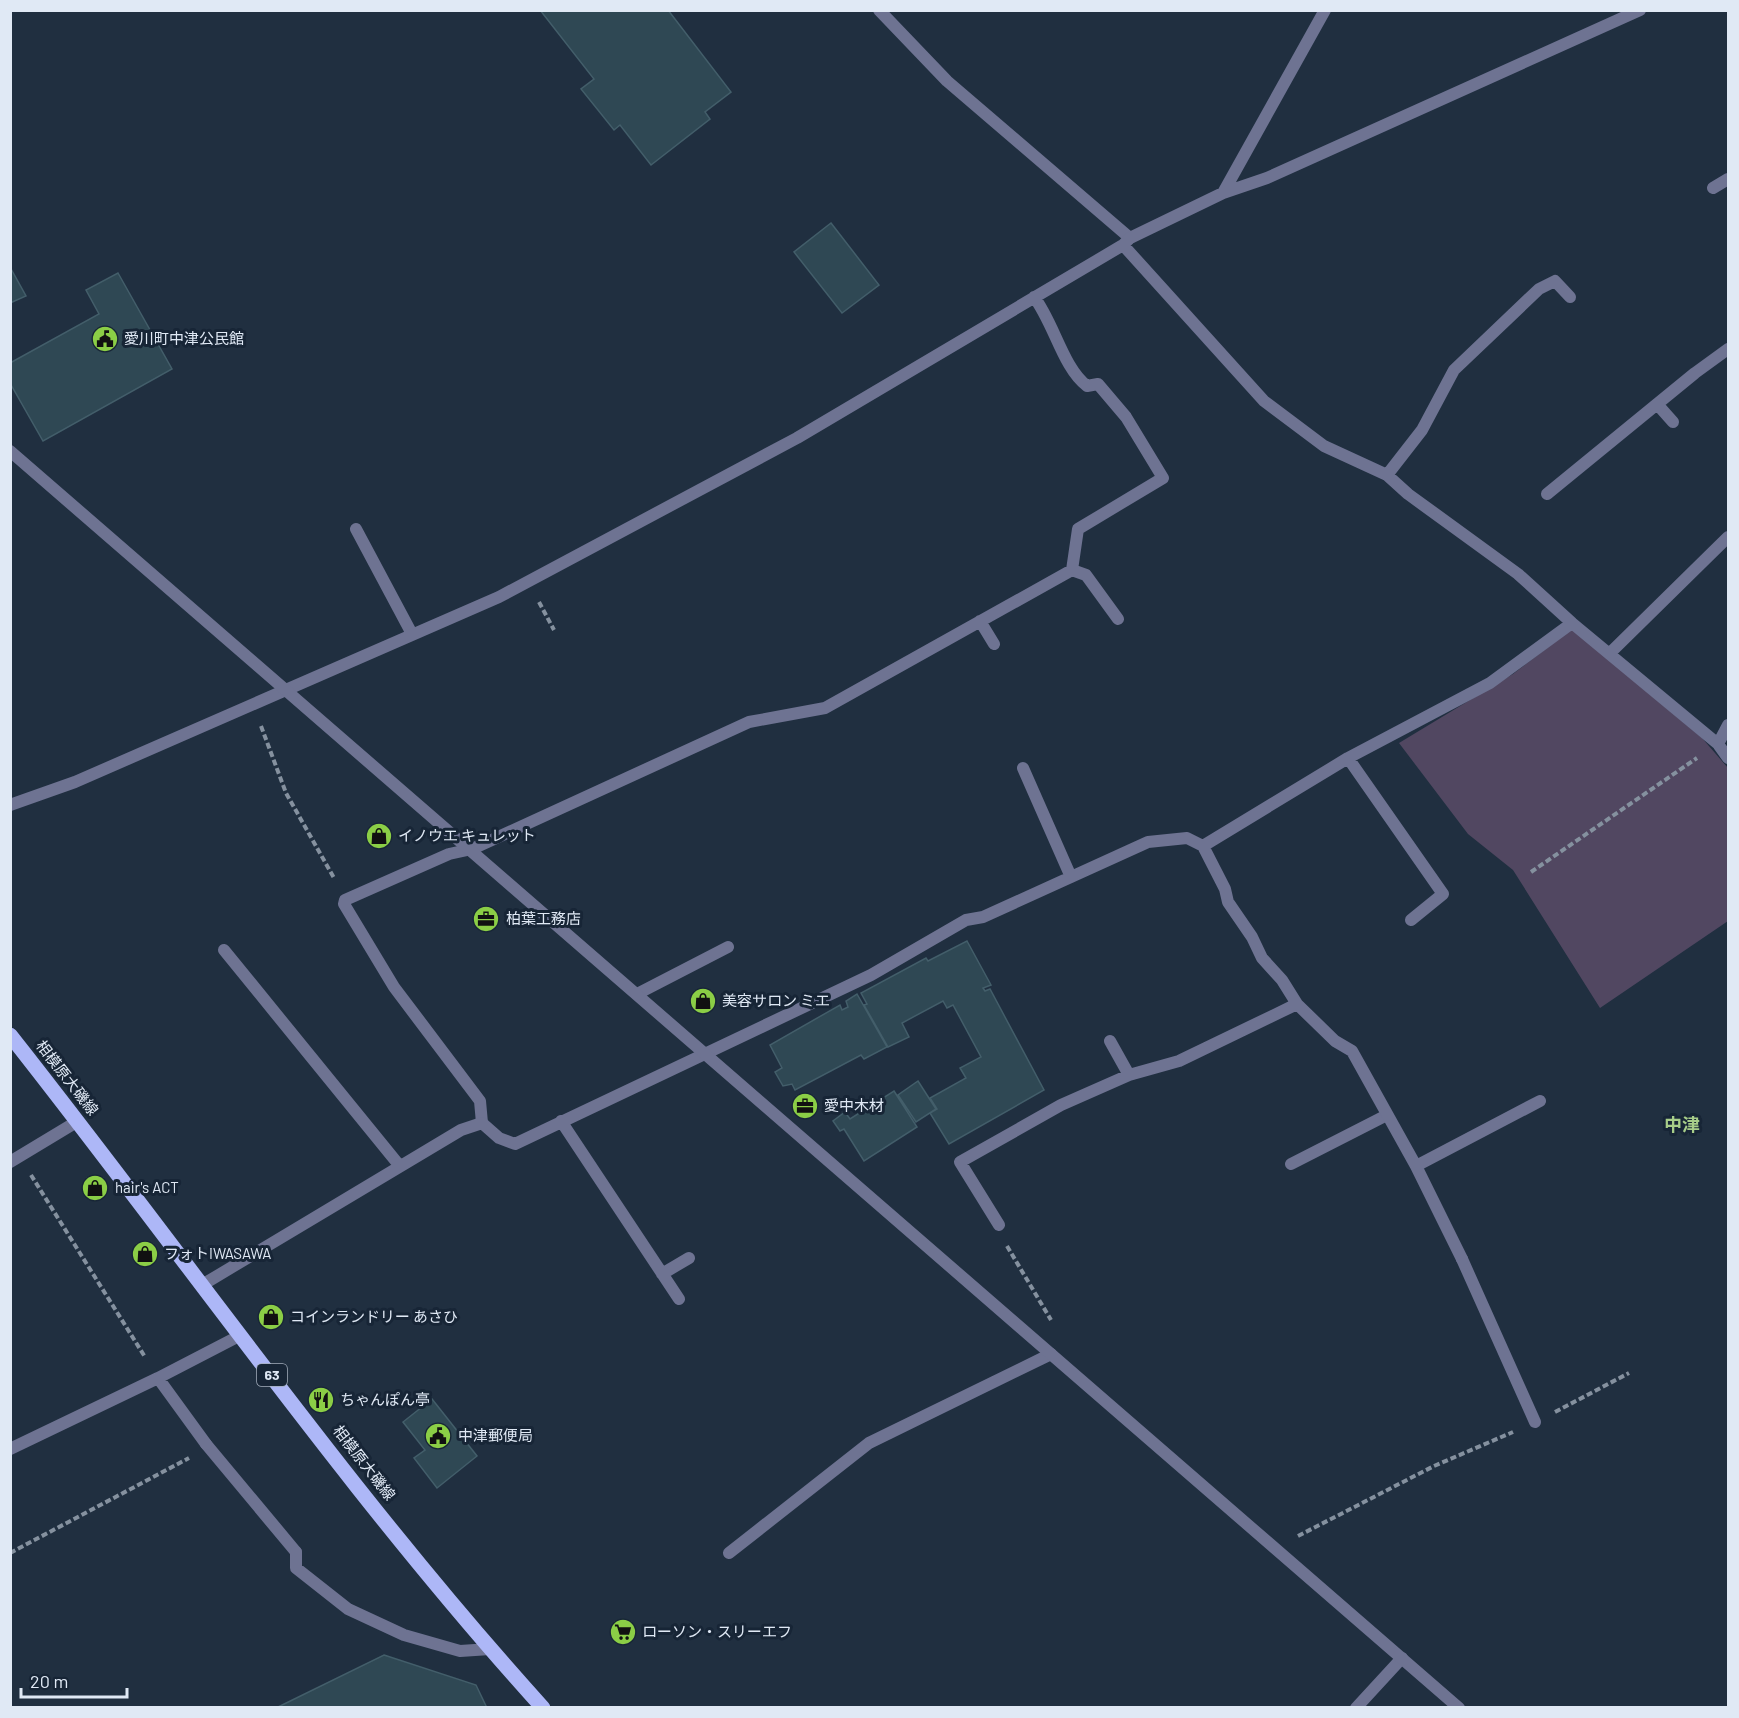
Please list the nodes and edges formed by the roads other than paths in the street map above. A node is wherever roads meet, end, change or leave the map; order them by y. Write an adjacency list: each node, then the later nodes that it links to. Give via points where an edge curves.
1 (879, 10): 7 (street, via 947,81)
2 (1324, 10): 6 (street)
3 (1640, 10): 6 (street, via 1267,178)
4 (1728, 179): 5 (street)
5 (1713, 188)
6 (1222, 194): 7 (street)
7 (1126, 241): 8 (street); 14 (street, via 1264,401 1324,446)
8 (1034, 297): 18 (street, via 1047,314 1077,378 1087,386 1098,384 1126,417 1163,478 1078,529); 22 (street, via 797,438 531,579)
9 (1570, 297): 14 (street, via 1555,281 1539,289 1454,370 1422,430)
10 (1728, 349): 11 (street)
11 (1657, 404): 12 (street); 15 (street)
12 (1673, 422)
13 (10, 451): 25 (street)
14 (1387, 475): 21 (street, via 1518,574)
15 (1547, 494)
16 (356, 529): 22 (street)
17 (1728, 537): 24 (street)
18 (1072, 570): 19 (street, via 1086,575); 20 (street)
19 (1118, 620)
20 (980, 621): 23 (street); 33 (street, via 825,708 749,722)
21 (1572, 623): 24 (street); 28 (street, via 1490,683)
22 (412, 634): 25 (street)
23 (994, 644)
24 (1610, 653): 27 (street)
25 (284, 691): 31 (street, via 75,782); 33 (street)
26 (1728, 725): 27 (street)
27 (1718, 744): 29 (street)
28 (1348, 758): 32 (street); 35 (street, via 1443,894)
29 (1728, 758)
30 (1023, 768): 34 (street)
31 (10, 805)
32 (1203, 846): 34 (street, via 1187,838 1148,842); 39 (street, via 1228,902)
33 (472, 849): 38 (street); 48 (street, via 449,854 345,900 344,904 394,987 480,1101)
34 (1071, 877): 42 (street, via 983,917 966,920 871,975)
35 (1411, 920)
36 (728, 947): 38 (street)
37 (224, 950): 51 (street)
38 (637, 994): 42 (street)
39 (1296, 1004): 43 (street, via 1179,1061); 45 (street, via 1335,1041 1352,1051)
40 (10, 1035): 46 (main road, 相模原大磯線 / 63)
41 (1110, 1041): 43 (street)
42 (706, 1055): 47 (street); 59 (street)
43 (1129, 1075): 53 (street, via 1061,1105 960,1162)
44 (1540, 1101): 52 (street)
45 (1387, 1115): 50 (street); 52 (street)
46 (78, 1121): 49 (street); 56 (main road, 相模原大磯線 / 63)
47 (561, 1121): 48 (street, via 515,1144 499,1138); 55 (street)
48 (482, 1123): 51 (street, via 461,1130)
49 (15, 1160)
50 (1291, 1164)
51 (399, 1165): 56 (street)
52 (1416, 1166): 61 (street)
53 (999, 1225)
54 (689, 1258): 55 (street)
55 (662, 1274): 57 (street)
56 (202, 1285): 58 (main road, 相模原大磯線 / 63)
57 (679, 1299)
58 (241, 1335): 60 (street); 64 (main road, 相模原大磯線 / 63)
59 (1051, 1354): 63 (street, via 869,1443); 65 (street)
60 (159, 1378): 62 (street); 64 (street, via 206,1444 296,1552 296,1568 348,1609 404,1635 460,1651)
61 (1535, 1422)
62 (10, 1449)
63 (729, 1553)
64 (490, 1649): 66 (main road, 相模原大磯線 / 63)
65 (1402, 1658): 67 (street); 68 (street)
66 (543, 1707)
67 (1356, 1707)
68 (1459, 1707)

